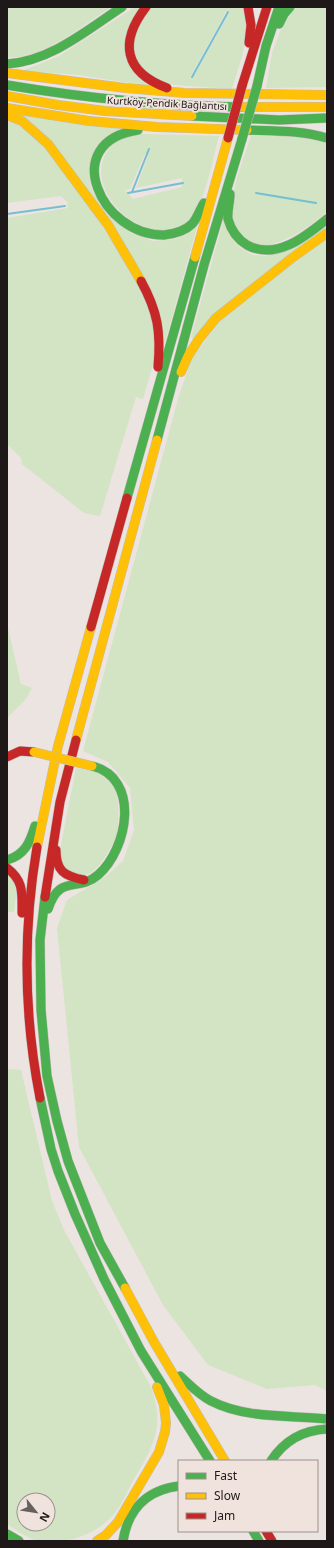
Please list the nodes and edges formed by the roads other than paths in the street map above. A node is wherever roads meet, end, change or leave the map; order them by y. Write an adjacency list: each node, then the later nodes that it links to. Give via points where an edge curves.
1 (122, 7): 8 (highway, via 57,49 32,61)
2 (146, 7): 12 (highway, via 139,14 130,34 128,47 135,68 161,87)
3 (248, 7): 11 (highway, via 252,31)
4 (267, 7): 11 (highway)
5 (280, 7): 7 (highway)
6 (290, 7): 7 (highway)
7 (266, 46): 24 (highway, bridge)
8 (7, 64)
9 (7, 73): 12 (highway)
10 (7, 85): 16 (highway, Kurtköy-Pendik Bağlantısı, via 56,93 213,107)
11 (242, 86): 23 (highway, bridge)
12 (185, 93): 13 (highway)
13 (324, 95)
14 (7, 96): 18 (highway, Kurtköy-Pendik Bağlantısı, via 105,111 279,120)
15 (7, 108): 19 (highway)
16 (327, 108)
17 (7, 115): 27 (highway, via 22,121 48,144 108,225 151,298 158,322 159,337)
18 (327, 118)
19 (157, 127): 21 (highway); 23 (highway, via 117,135 100,150 94,169 97,190 103,201 119,218 136,230 164,236 182,232 190,226 202,209)
20 (327, 130): 21 (highway)
21 (288, 132): 22 (highway)
22 (327, 138)
23 (223, 158): 27 (highway)
24 (234, 162): 25 (highway, via 228,217 237,239 247,246 263,251 282,248 300,239); 28 (highway)
25 (327, 219)
26 (327, 234): 28 (highway, via 216,318 188,356)
27 (156, 392): 29 (highway)
28 (158, 431): 31 (highway)
29 (58, 746): 32 (highway, via 28,846 20,855); 36 (highway, via 41,825 30,898)
30 (7, 757): 34 (highway, bridge, via 20,751 34,752 105,770 115,778 121,789 124,806 122,831 115,852 103,870)
31 (60, 802): 34 (highway, via 55,852 57,866 67,876); 35 (highway)
32 (7, 860)
33 (7, 868): 36 (highway, via 19,879 22,890 23,948)
34 (87, 880): 35 (highway, via 66,885 54,895 49,904)
35 (40, 940): 37 (highway, via 41,1010 46,1068 58,1127 68,1161 100,1243)
36 (29, 1019): 38 (highway, via 36,1080 51,1150 68,1198 98,1267)
37 (154, 1342): 39 (highway, via 183,1380 198,1394 215,1404 235,1410); 42 (highway)
38 (141, 1351): 41 (highway); 49 (highway, via 162,1396 166,1414 165,1432 154,1461 118,1522)
39 (327, 1419)
40 (327, 1429): 43 (highway, via 311,1430 292,1439)
41 (209, 1460)
42 (224, 1460)
43 (272, 1460)
44 (178, 1486): 50 (highway, via 154,1492 139,1504 129,1519)
45 (254, 1532): 51 (highway)
46 (267, 1532): 52 (highway)
47 (7, 1534): 48 (highway)
48 (19, 1541)
49 (97, 1541)
50 (123, 1541)
51 (259, 1541)
52 (272, 1541)

